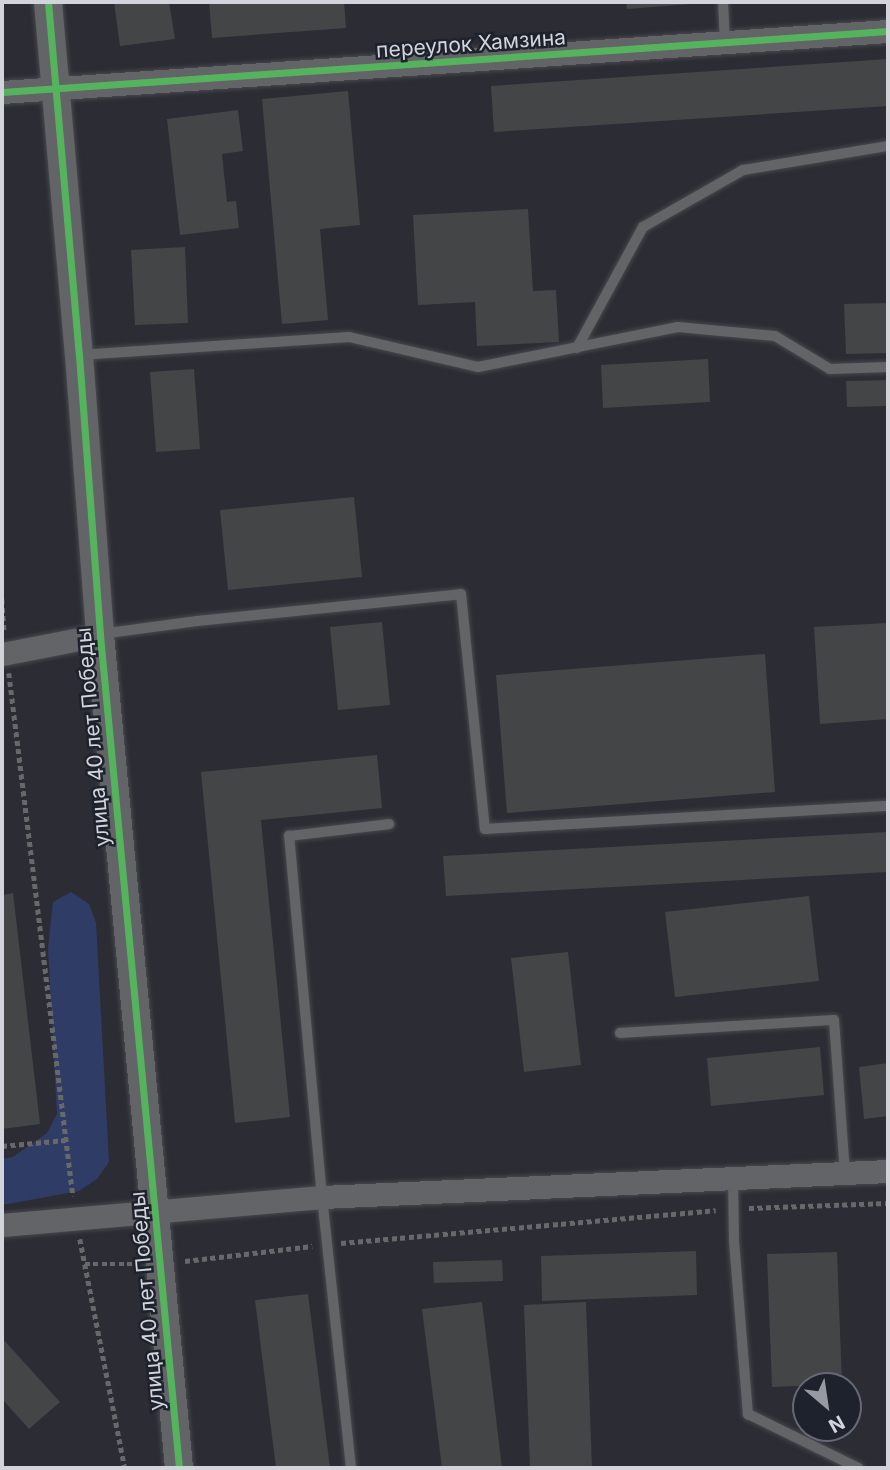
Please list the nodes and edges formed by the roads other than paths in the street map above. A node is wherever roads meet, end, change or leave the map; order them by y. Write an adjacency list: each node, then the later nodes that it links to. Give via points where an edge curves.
1 (48, 2): 5 (street, улица 40 лет Победы)
2 (723, 2): 4 (lane)
3 (888, 31): 4 (street, переулок Хамзина)
4 (725, 43): 5 (street, переулок Хамзина)
5 (56, 90): 6 (street, переулок Хамзина); 9 (street, улица 40 лет Победы)
6 (2, 92)
7 (888, 146): 8 (lane, via 743,170 643,227)
8 (577, 348): 9 (lane, via 478,367 349,337); 10 (lane, via 678,327 775,336 830,369)
9 (79, 355): 11 (street, улица 40 лет Победы)
10 (888, 367)
11 (100, 635): 12 (street); 13 (lane, via 461,594 485,829); 20 (street, улица 40 лет Победы)
12 (4, 654)
13 (888, 806)
14 (389, 824): 19 (lane, via 289,836)
15 (620, 1033): 17 (lane, via 834,1020)
16 (888, 1171): 17 (street)
17 (845, 1173): 18 (street)
18 (733, 1178): 19 (street); 24 (lane, via 748,1413)
19 (322, 1197): 20 (street); 23 (lane)
20 (156, 1211): 21 (street); 22 (street, улица 40 лет Победы)
21 (2, 1225)
22 (179, 1468)
23 (351, 1468)
24 (858, 1468)

